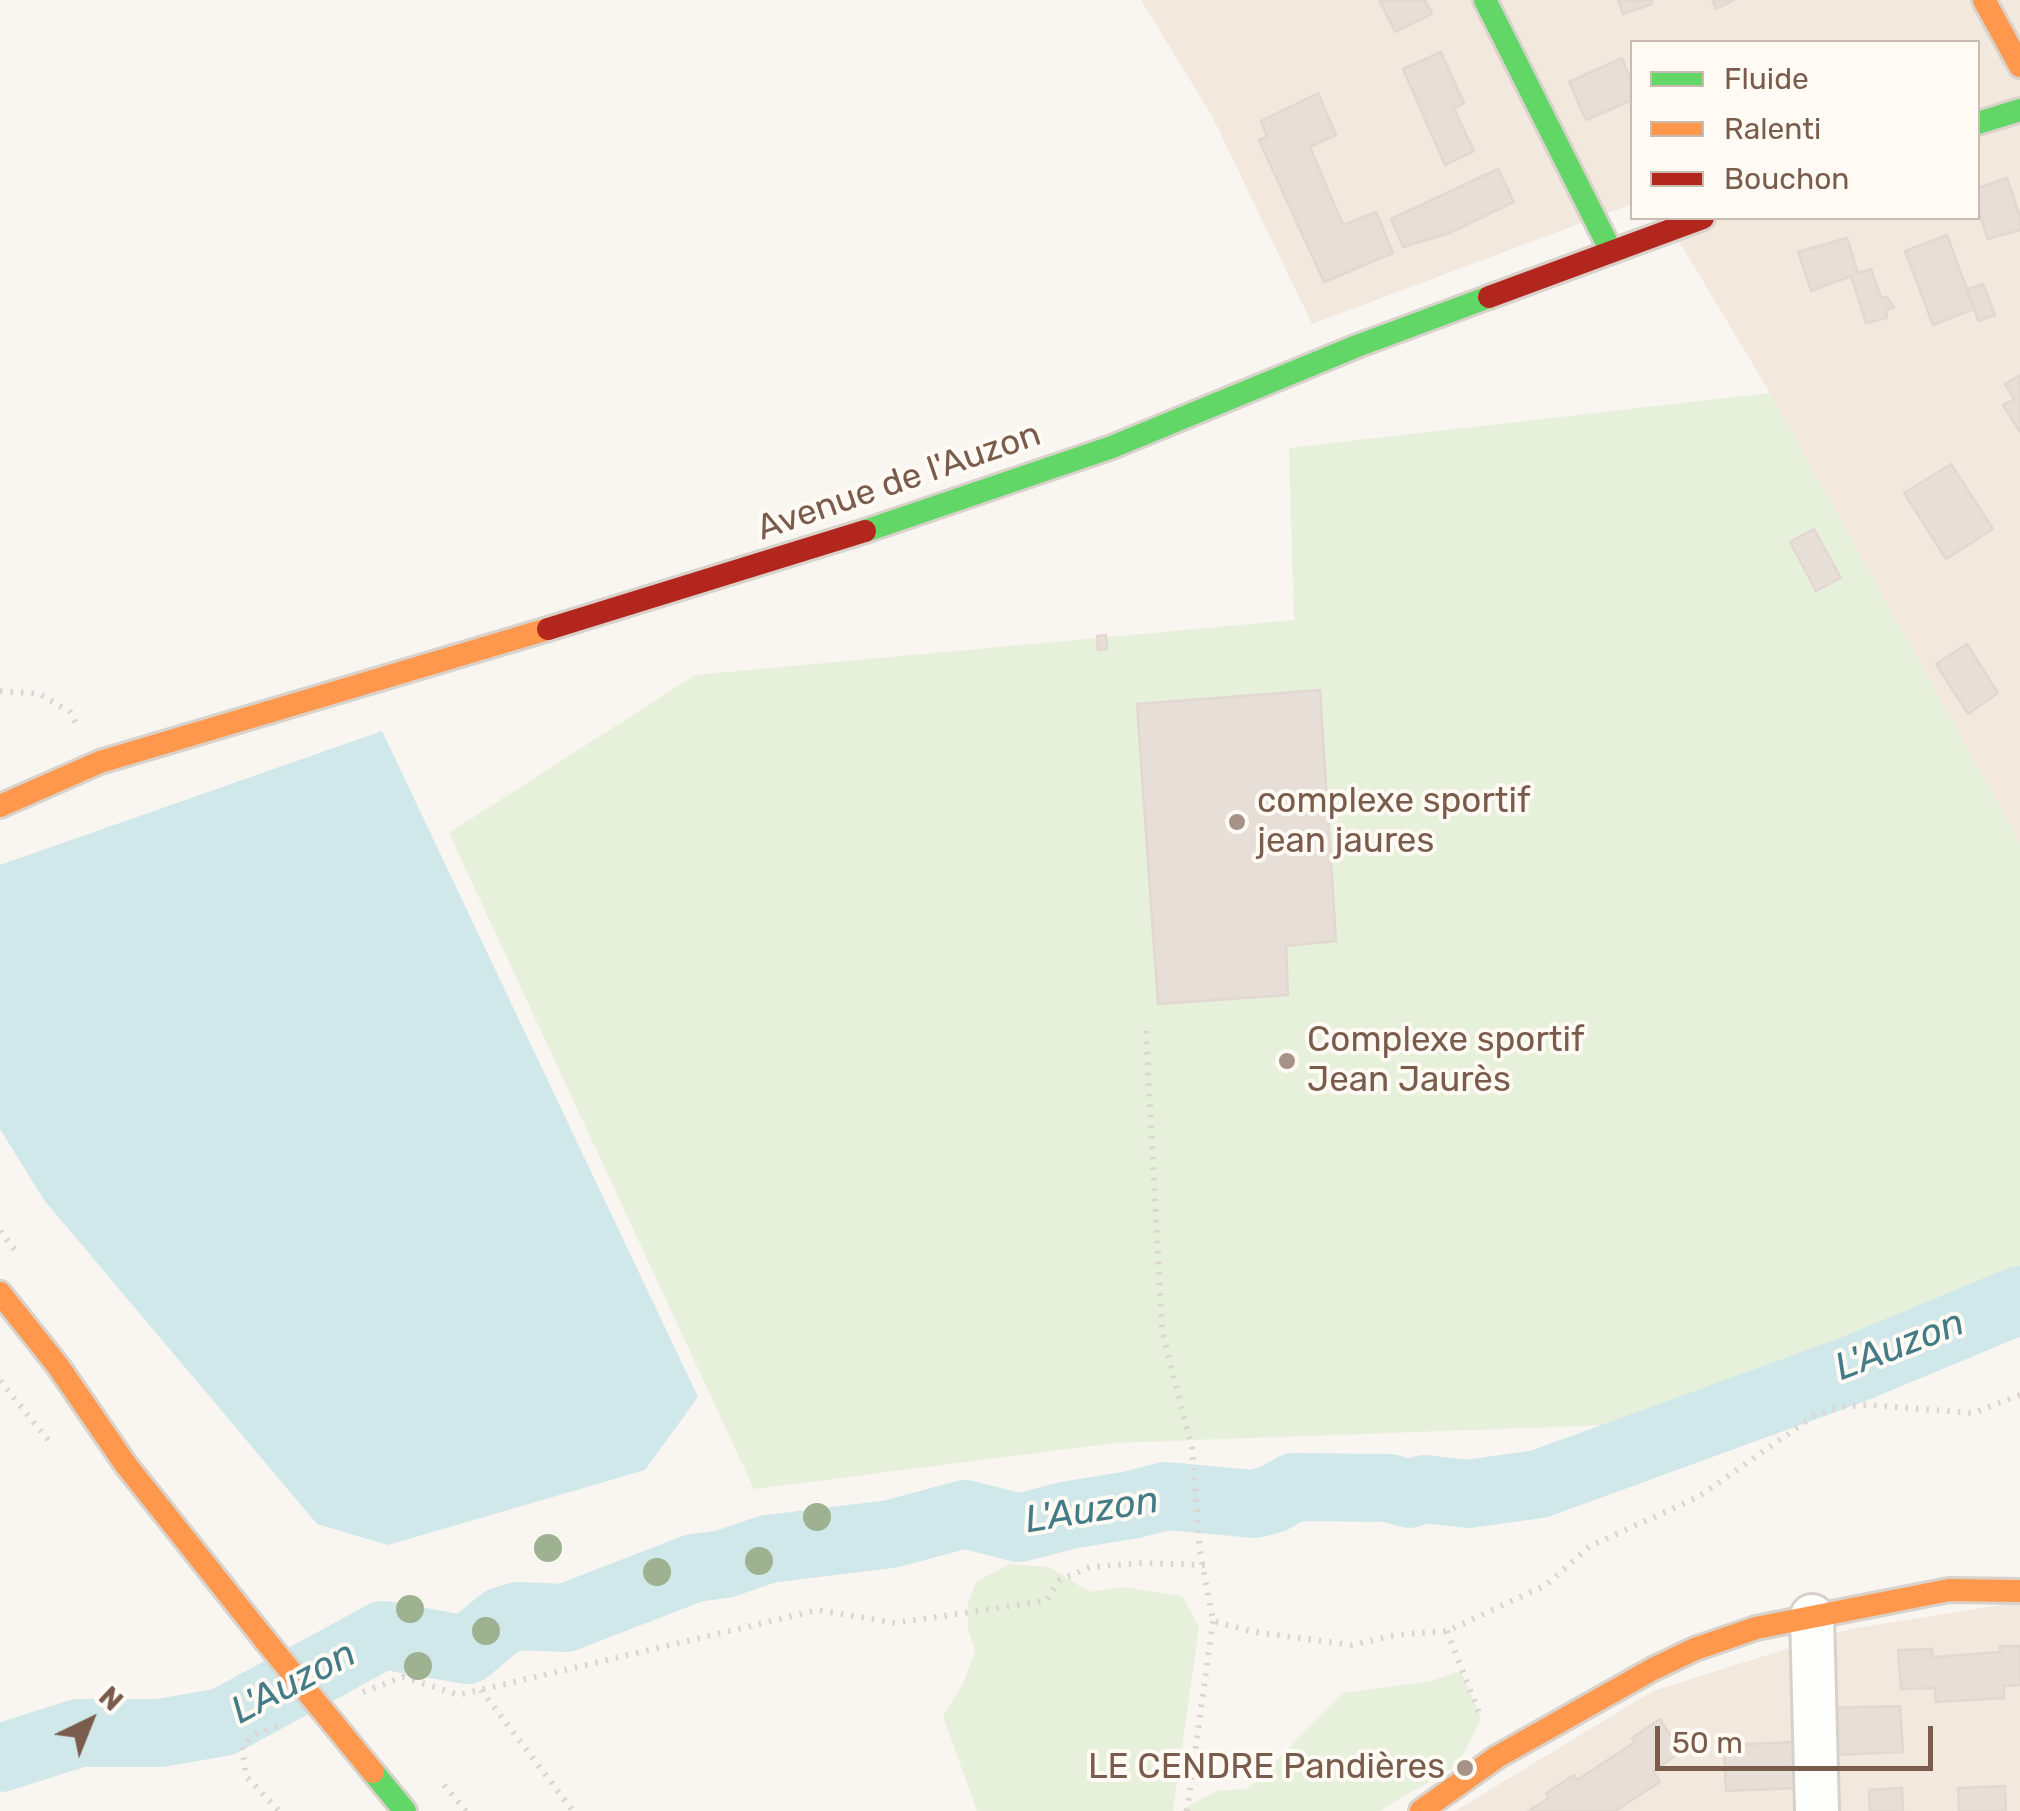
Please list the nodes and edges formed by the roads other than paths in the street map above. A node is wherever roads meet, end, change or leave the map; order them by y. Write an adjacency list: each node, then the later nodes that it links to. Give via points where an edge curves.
1 (1486, 0): 7 (main road)
2 (1984, 0): 3 (main road)
3 (2020, 66)
4 (2020, 110): 5 (main road)
5 (1980, 123)
6 (1696, 220): 7 (main road, Avenue de l'Auzon)
7 (1610, 250): 8 (main road, Avenue de l'Auzon, via 1112,447 787,558)
8 (100, 762): 9 (main road); 10 (main road)
9 (28, 766)
10 (0, 806)
11 (0, 1292): 13 (main road)
12 (43, 1384): 13 (main road)
13 (126, 1465): 16 (main road, bridge)
14 (2020, 1590): 15 (main road, via 1950,1590)
15 (1812, 1616): 17 (main road, via 1756,1628 1652,1669 1497,1756); 18 (street)
16 (405, 1811)
17 (1421, 1811)
18 (1817, 1811)

